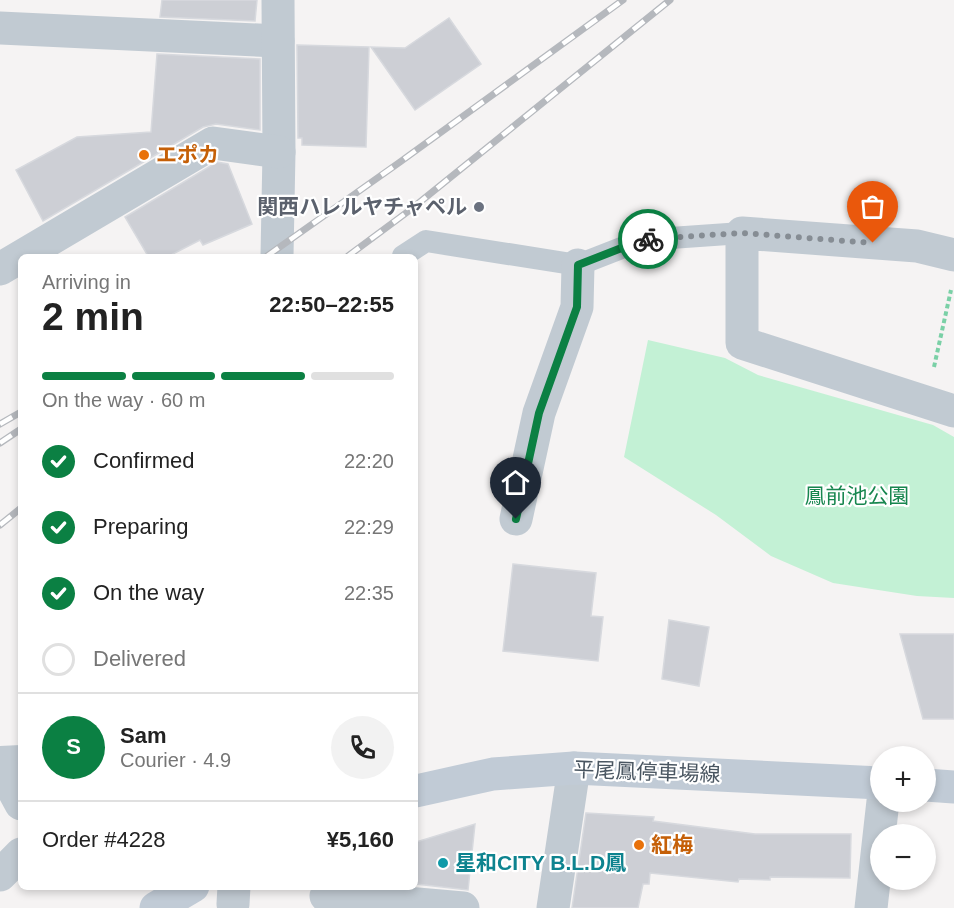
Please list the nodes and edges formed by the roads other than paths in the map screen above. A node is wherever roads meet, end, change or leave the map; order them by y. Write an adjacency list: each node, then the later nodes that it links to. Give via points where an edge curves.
1 (278, 0): 3 (street)
2 (0, 28): 3 (street)
3 (278, 41): 4 (street)
4 (279, 152): 6 (street, via 213,143); 7 (street)
5 (742, 233): 9 (street, via 917,246); 11 (lane, via 642,240); 13 (street, via 742,343)
6 (25, 254)
7 (277, 254)
8 (406, 254): 11 (lane, via 426,241)
9 (954, 255)
10 (18, 258): 12 (street)
11 (578, 265): 14 (street, via 577,307 539,413)
12 (0, 269)
13 (940, 406)
14 (516, 519)
15 (5, 764): 21 (street)
16 (574, 768): 17 (main road, 平尾鳳停車場線); 20 (main road, 平尾鳳停車場線, via 493,774); 29 (street)
17 (870, 783)
18 (936, 786): 19 (main road)
19 (954, 787)
20 (418, 791)
21 (18, 796)
22 (882, 812): 30 (street)
23 (18, 857): 24 (street)
24 (0, 875)
25 (186, 890): 27 (main road)
26 (326, 896): 28 (street)
27 (156, 908)
28 (464, 908)
29 (553, 908)
30 (871, 908)

